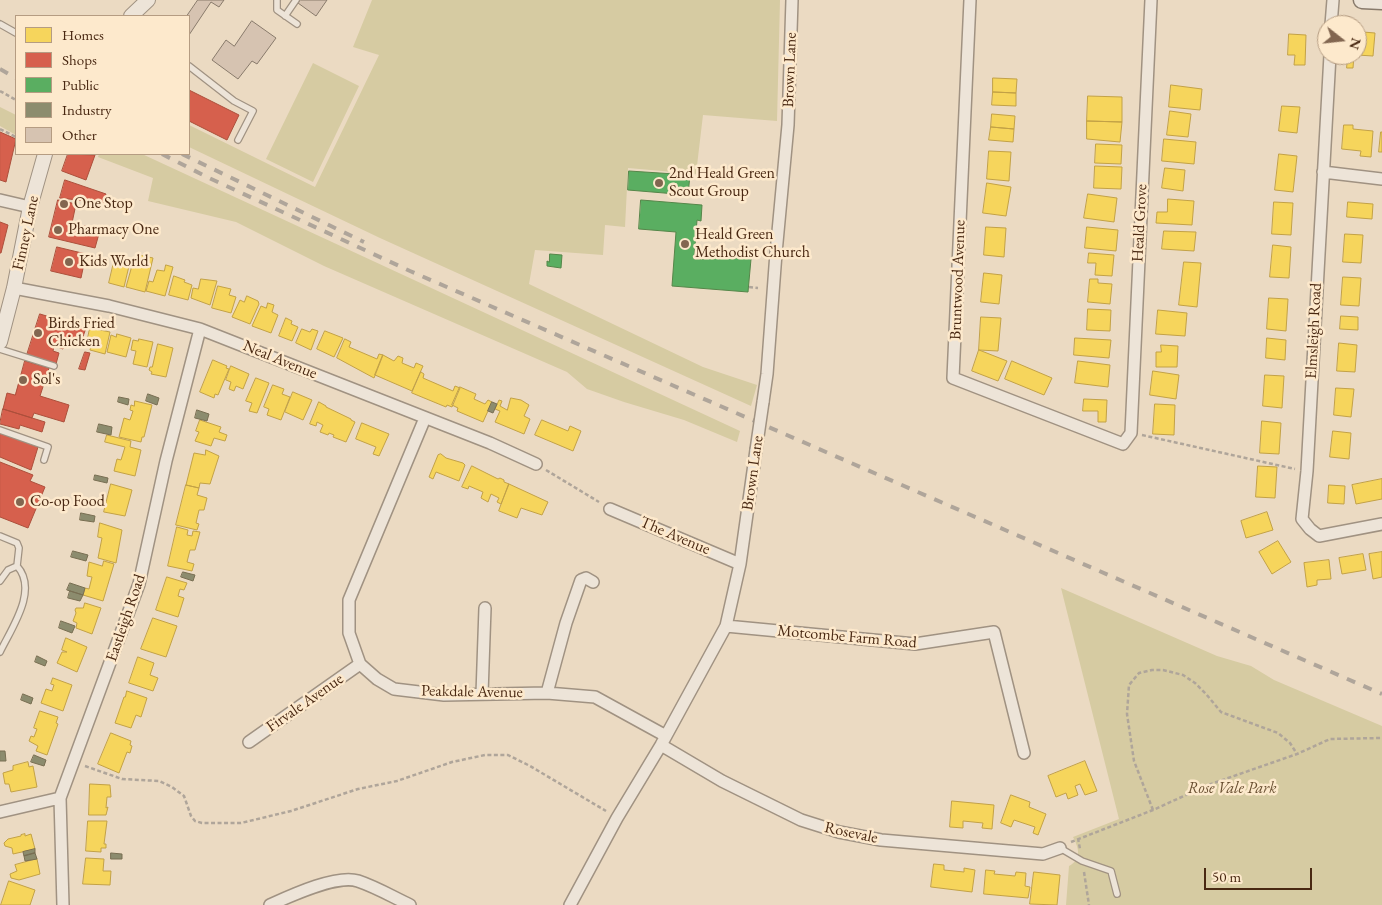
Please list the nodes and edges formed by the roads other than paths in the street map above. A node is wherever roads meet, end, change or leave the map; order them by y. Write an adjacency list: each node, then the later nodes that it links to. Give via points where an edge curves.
1 (148, 0): 10 (street)
2 (277, 0): 12 (lane, via 277,10)
3 (296, 0): 12 (lane)
4 (792, 0): 37 (street, Brown Lane, bridge, via 788,125 767,374)
5 (970, 0): 31 (street, Bruntwood Avenue, via 954,378 1123,444)
6 (1151, 0): 31 (street, Heald Grove)
7 (1333, 0): 11 (street)
8 (1362, 0): 9 (main road)
9 (1382, 1)
10 (132, 15)
11 (1332, 15)
12 (285, 16): 14 (lane)
13 (0, 24): 15 (lane)
14 (297, 24)
15 (15, 32)
16 (1329, 65): 20 (street, Elmsleigh Road)
17 (190, 67): 18 (lane, via 252,111)
18 (238, 140)
19 (45, 155): 23 (street, Finney Lane)
20 (1323, 172): 21 (street); 35 (street, Elmsleigh Road, via 1302,518 1319,536)
21 (1382, 179)
22 (0, 200): 23 (street)
23 (30, 207): 24 (street, Finney Lane)
24 (14, 288): 25 (street, Neal Avenue, via 109,306); 26 (street, Finney Lane)
25 (200, 329): 29 (street, Neal Avenue); 50 (street, Eastleigh Road, via 139,584)
26 (0, 342)
27 (0, 350): 28 (lane)
28 (54, 366)
29 (425, 418): 33 (street, Neal Avenue); 44 (street, Peakdale Avenue, via 349,600 349,633)
30 (0, 430): 32 (lane, via 48,447)
31 (1131, 433)
32 (44, 460)
33 (536, 464)
34 (610, 509): 37 (street, The Avenue)
35 (1382, 524)
36 (0, 536): 38 (lane, via 18,543)
37 (740, 564): 42 (street, Brown Lane)
38 (17, 566): 39 (lane, via 8,570); 43 (lane, via 24,579 22,610)
39 (0, 581)
40 (593, 582): 45 (street, via 586,578 581,580)
41 (485, 608): 46 (street)
42 (726, 626): 47 (street, Brown Lane); 49 (street, Motcombe Farm Road, via 915,644 994,632)
43 (0, 652)
44 (360, 664): 46 (street, Peakdale Avenue, via 376,680 394,690 444,695); 48 (street, Firvale Avenue)
45 (547, 693): 46 (street, Peakdale Avenue); 47 (street, Peakdale Avenue, via 595,697)
46 (482, 694)
47 (663, 740): 52 (street, Rosevale, via 722,781 801,820 839,832 881,840 1043,854); 57 (street, Brown Lane)
48 (249, 742)
49 (1024, 753)
50 (60, 798): 51 (street); 54 (street, Eastleigh Road)
51 (0, 812)
52 (1060, 848): 53 (lane, via 1082,861 1111,871)
53 (1117, 894)
54 (63, 905)
55 (270, 905): 56 (street, via 340,879 356,880)
56 (410, 905)
57 (570, 905)

